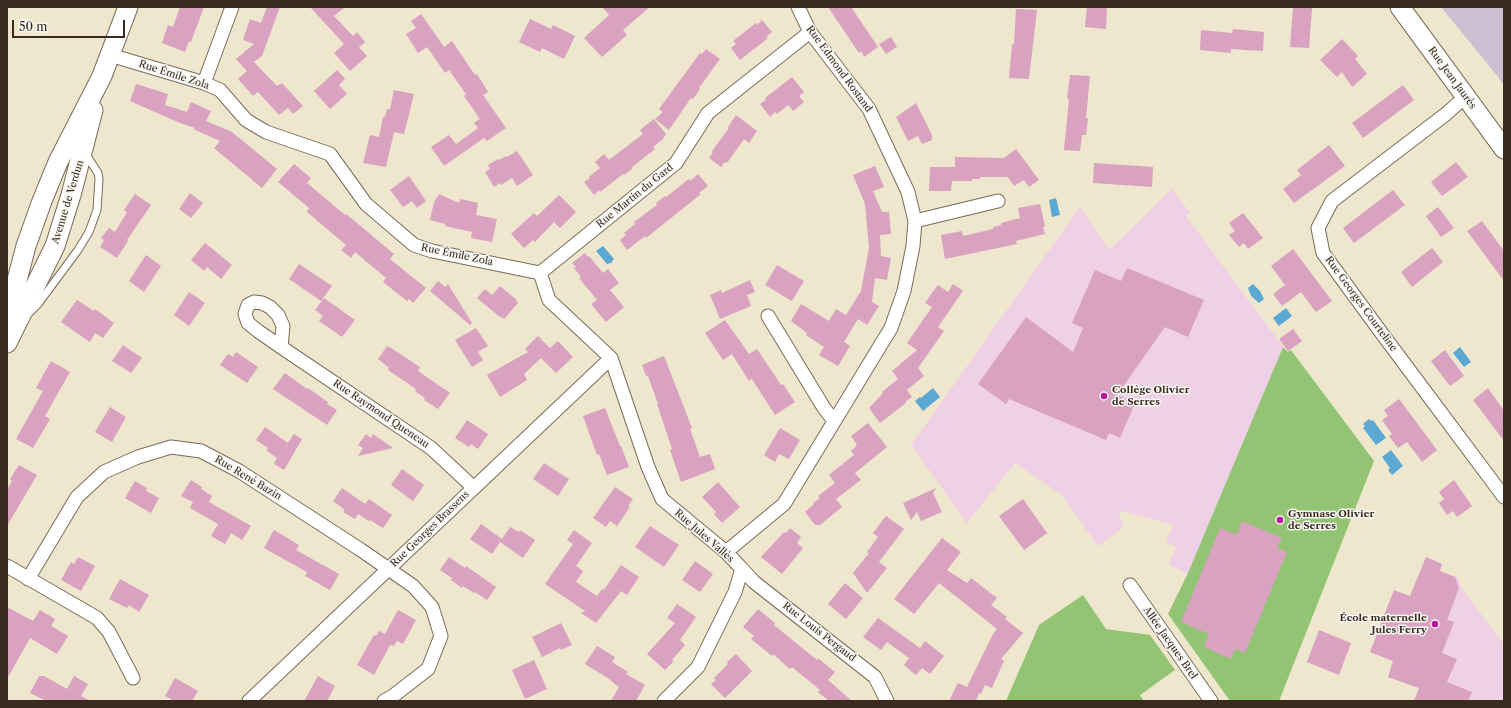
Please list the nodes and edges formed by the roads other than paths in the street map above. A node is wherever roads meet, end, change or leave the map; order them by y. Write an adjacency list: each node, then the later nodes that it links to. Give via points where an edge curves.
1 (128, 7): 6 (main road, Avenue de Verdun)
2 (232, 7): 8 (street)
3 (798, 7): 5 (street, Rue Edmond Rostand)
4 (1400, 7): 9 (main road, Rue Jean Jaurès)
5 (810, 32): 13 (street, Rue Edmond Rostand, via 869,109 908,192); 14 (street, Rue Martin du Gard, via 708,113 676,163)
6 (110, 55): 7 (main road, Avenue de Verdun); 8 (street, Rue Émile Zola)
7 (102, 76): 11 (main road, Avenue de Verdun); 16 (main road, Avenue de Verdun, via 58,162 42,201 26,246)
8 (204, 83): 14 (street, Rue Émile Zola, via 220,90 246,120 266,132 330,154 366,204 414,245)
9 (1466, 96): 10 (main road, Rue Jean Jaurès); 22 (street, Rue Georges Courteline, via 1332,201 1318,228 1323,253)
10 (1504, 149)
11 (83, 150): 16 (main road, Avenue de Verdun, via 55,246); 16 (lane, via 99,179 97,210 89,232 38,304)
12 (998, 201): 13 (street)
13 (915, 221): 20 (street, Rue Edmond Rostand, via 904,291 891,328)
14 (540, 273): 19 (street, via 549,300)
15 (768, 316): 20 (street)
16 (11, 322): 17 (main road, Avenue de Verdun)
17 (7, 343)
18 (281, 346): 21 (street, Rue Raymond Queneau, via 431,448)
19 (612, 358): 21 (street, Rue Georges Brassens); 23 (street, Rue Jules Vallès, via 648,467 662,499)
20 (834, 421): 23 (street, Rue Edmond Rostand, via 784,504)
21 (474, 488): 26 (street, Rue Georges Brassens)
22 (1504, 497)
23 (726, 552): 25 (street, Rue Jules Vallès)
24 (7, 566): 27 (street)
25 (742, 569): 32 (street, Rue Jules Vallès, via 735,592 698,667); 33 (street, Rue Louis Pergaud, via 754,582 875,677)
26 (388, 570): 27 (street, Rue René Bazin, via 239,471 201,451 171,447 138,457 104,472 78,497); 30 (street, Rue René Bazin, via 413,586 432,607 441,636 428,669); 31 (street, Rue Georges Brassens)
27 (28, 579): 29 (street, via 97,618 109,632)
28 (1130, 585): 34 (street, Allée Jacques Brel)
29 (133, 678)
30 (391, 699)
31 (249, 701)
32 (664, 701)
33 (887, 701)
34 (1211, 701)

